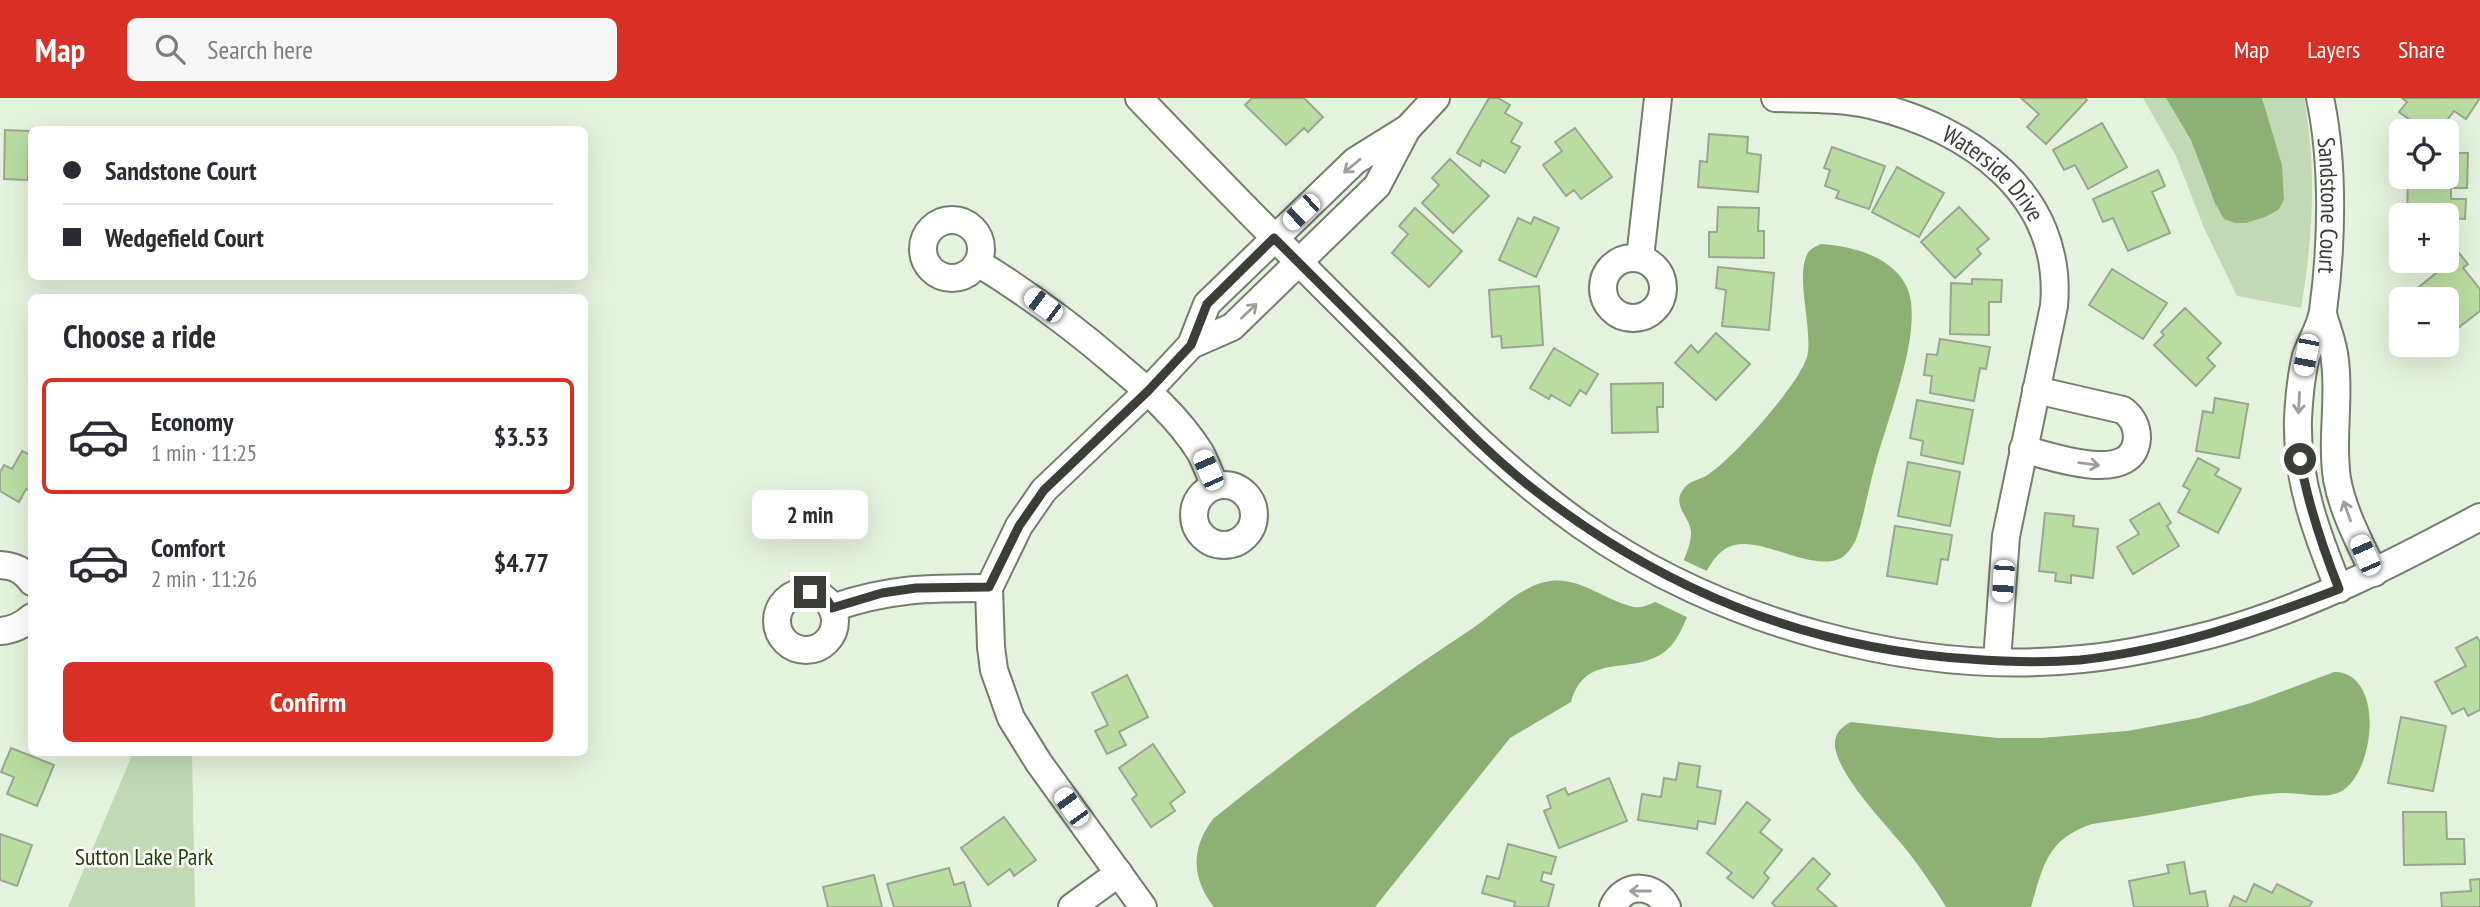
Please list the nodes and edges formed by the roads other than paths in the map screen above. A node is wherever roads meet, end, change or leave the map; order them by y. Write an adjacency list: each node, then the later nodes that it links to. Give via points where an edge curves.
1 (1139, 98): 7 (street)
2 (1436, 98): 6 (street)
3 (1658, 98): 8 (street)
4 (1775, 98): 13 (street, Waterside Drive, via 1869,105 1918,119 1968,145 2016,186 2044,229 2054,271 2054,306)
5 (2320, 98): 11 (street, Sandstone Court, via 2330,177)
6 (1408, 128): 7 (street, one-way to 7, via 1355,161); 10 (street, via 1377,186)
7 (1274, 238): 10 (street); 12 (street, via 1207,304)
8 (1640, 258)
9 (978, 263): 14 (street, via 1027,293)
10 (1299, 263): 12 (street, one-way to 10, via 1232,327); 26 (street, via 1525,483 1583,527 1662,575 1771,621 1860,646 1927,657)
11 (2323, 314): 19 (street, Sandstone Court, one-way to 11, via 2337,478 2335,359); 22 (street, Sandstone Court, one-way to 22, via 2306,355 2300,387 2300,459 2307,501)
12 (1191, 345): 14 (street)
13 (2036, 390): 15 (street, Waterside Drive); 15 (street, one-way to 13, via 2106,465 2118,464 2135,448 2136,426 2123,410)
14 (1148, 391): 16 (street, via 1201,454); 21 (street, via 1044,490 1019,526)
15 (2023, 449): 26 (street, Waterside Drive, via 2006,536)
16 (1215, 486)
17 (2480, 517): 19 (street)
18 (0, 565): 20 (street, via 12,566)
19 (2374, 573): 22 (street)
20 (28, 578)
21 (989, 587): 23 (street, via 916,588); 27 (street, via 990,647 1011,718)
22 (2339, 589): 26 (street, via 2227,630 2141,650 2079,660)
23 (832, 608)
24 (28, 620): 25 (street)
25 (0, 631)
26 (1997, 661)
27 (1119, 873): 28 (street); 29 (street)
28 (1072, 907)
29 (1143, 907)
30 (1613, 907): 31 (street, one-way to 30, via 1659,895 1640,888 1620,895)
31 (1667, 907)

